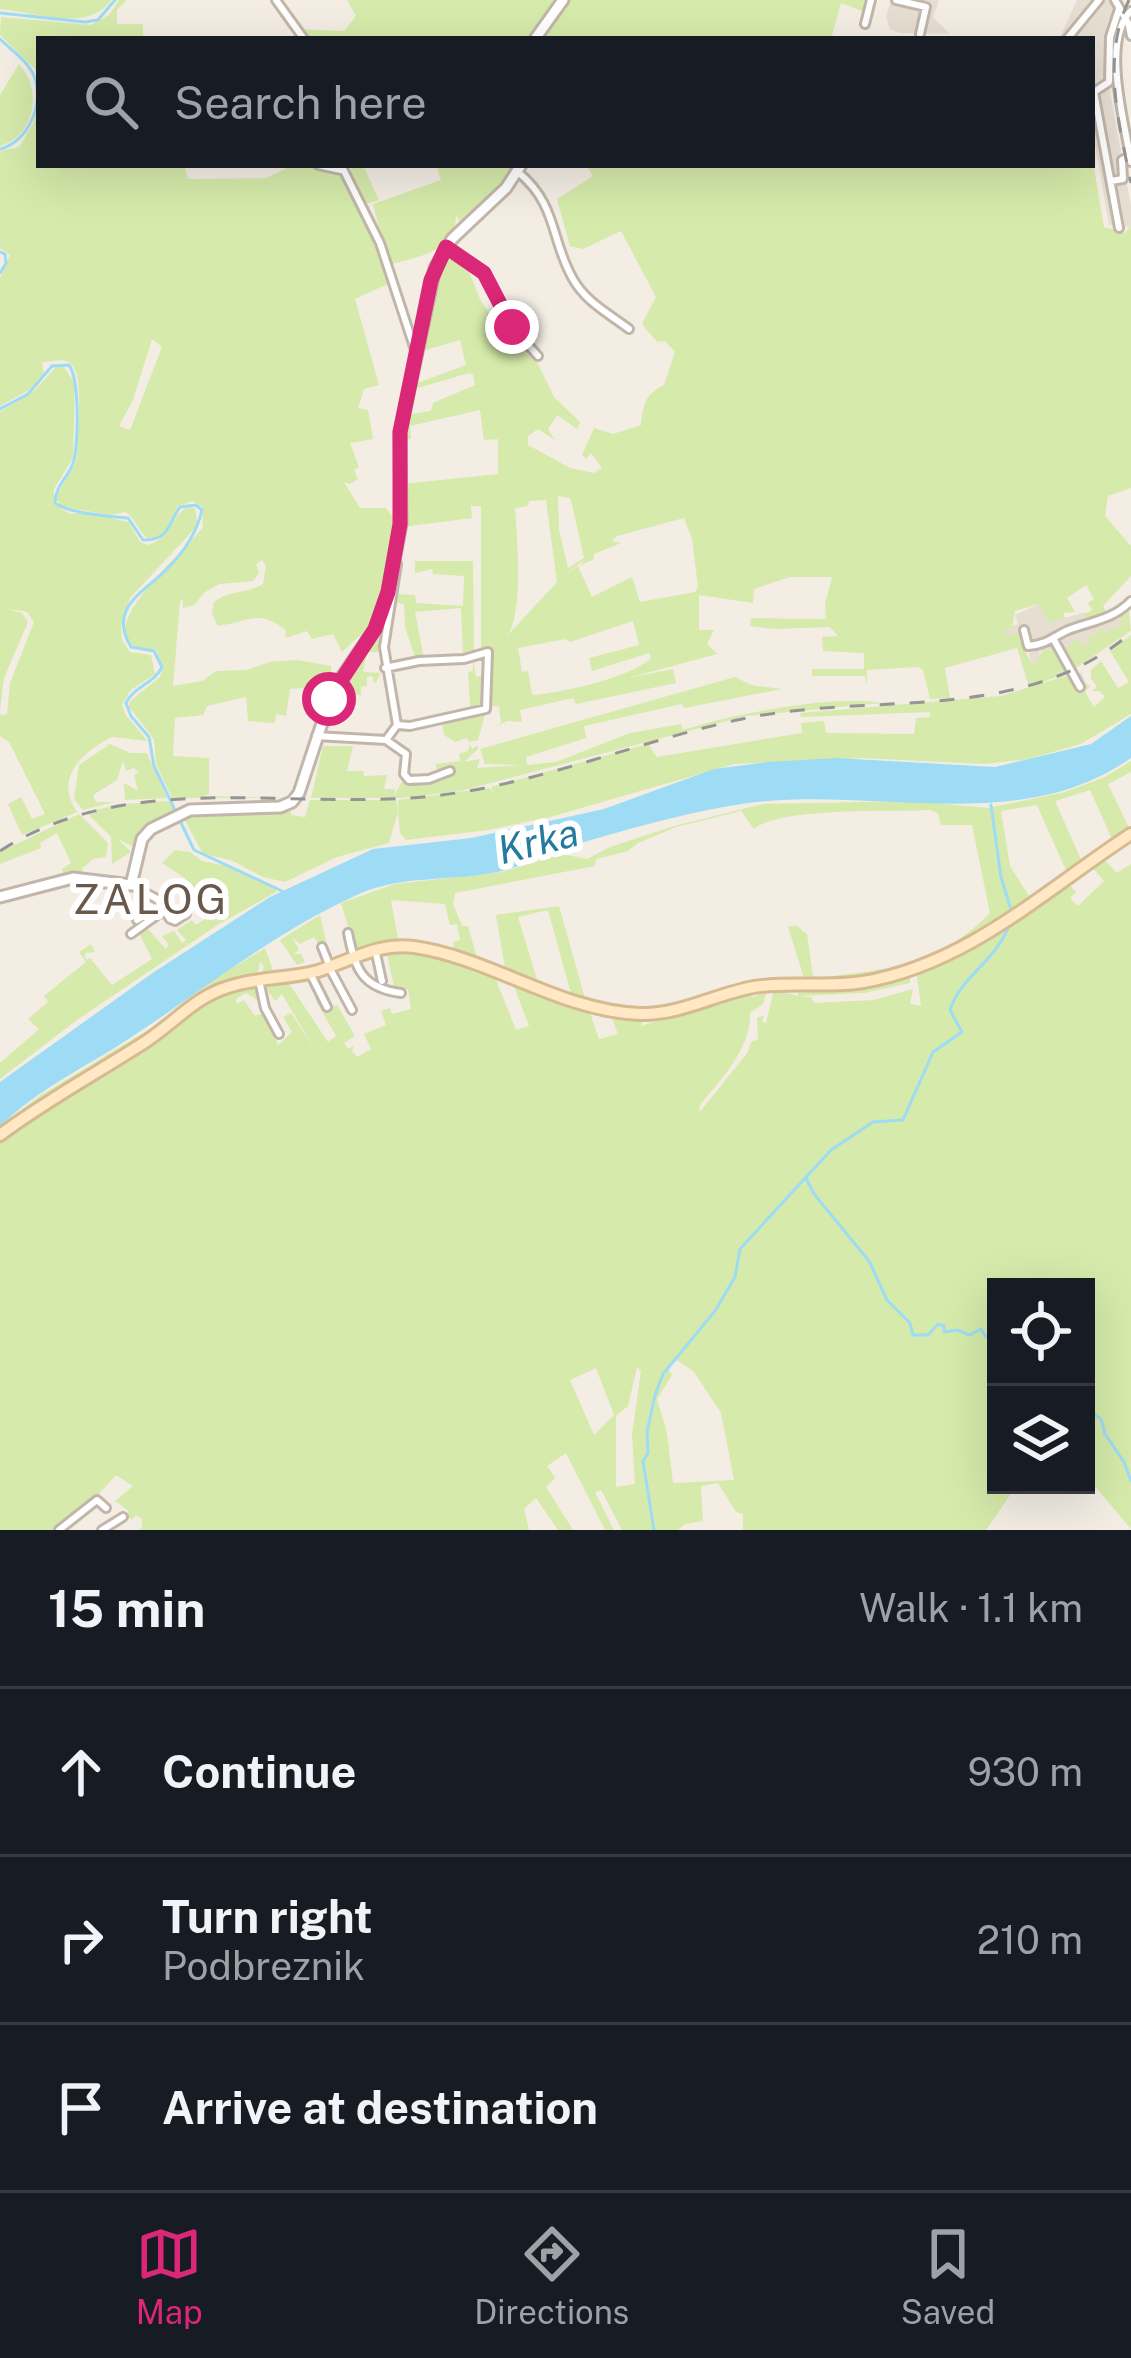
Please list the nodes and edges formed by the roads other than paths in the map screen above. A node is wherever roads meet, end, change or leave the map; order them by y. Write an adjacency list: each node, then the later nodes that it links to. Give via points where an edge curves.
1 (277, 0): 11 (street)
2 (563, 0): 12 (street)
3 (872, 0): 8 (street)
4 (896, 0): 10 (street, via 926,7)
5 (1099, 0): 13 (street)
6 (1115, 0): 7 (street)
7 (1125, 12): 9 (street); 14 (street, via 1110,37 1108,82); 16 (street, via 1117,74)
8 (865, 24)
9 (1130, 30)
10 (920, 34)
11 (302, 36)
12 (537, 36)
13 (1069, 36)
14 (1095, 90)
15 (1095, 101): 19 (street)
16 (1131, 159): 19 (street, via 1122,160 1123,178)
17 (341, 168): 23 (street, via 380,243)
18 (520, 168): 21 (street); 22 (street, via 546,202 580,290)
19 (1111, 181): 20 (street)
20 (1119, 228)
21 (446, 247): 23 (street); 24 (street, via 484,273)
22 (628, 329)
23 (418, 352): 25 (street, via 400,432)
24 (538, 356)
25 (397, 553): 29 (street); 32 (street, via 378,622 333,690)
26 (1131, 601): 28 (street)
27 (1024, 630): 28 (street, via 1028,646)
28 (1054, 640): 30 (street)
29 (385, 668): 31 (street); 31 (street, via 488,652 486,709)
30 (1080, 687)
31 (397, 725): 33 (street)
32 (316, 736): 33 (street); 36 (street, via 289,804 181,814 145,834)
33 (386, 740): 34 (street, via 404,750 406,779)
34 (450, 771)
35 (1131, 834): 44 (main road, via 942,957 854,983 755,987 644,1014 587,1004 431,951)
36 (131, 885): 37 (street, via 74,878); 38 (street, via 157,899)
37 (0, 897)
38 (161, 912): 39 (street, via 175,921); 40 (street); 42 (street)
39 (186, 914)
40 (137, 920)
41 (348, 933): 45 (street)
42 (131, 934)
43 (322, 946): 46 (street)
44 (375, 950): 45 (main road); 49 (street)
45 (353, 957): 46 (main road); 50 (street, via 368,983)
46 (329, 967): 47 (main road); 52 (street)
47 (310, 973): 48 (main road); 51 (street)
48 (259, 980): 53 (street); 54 (main road, via 200,999)
49 (382, 982)
50 (401, 993)
51 (328, 1007)
52 (352, 1010)
53 (279, 1034)
54 (0, 1135)
55 (106, 1508): 57 (street, via 97,1500)
56 (123, 1517): 58 (street)
57 (59, 1530)
58 (103, 1530)

